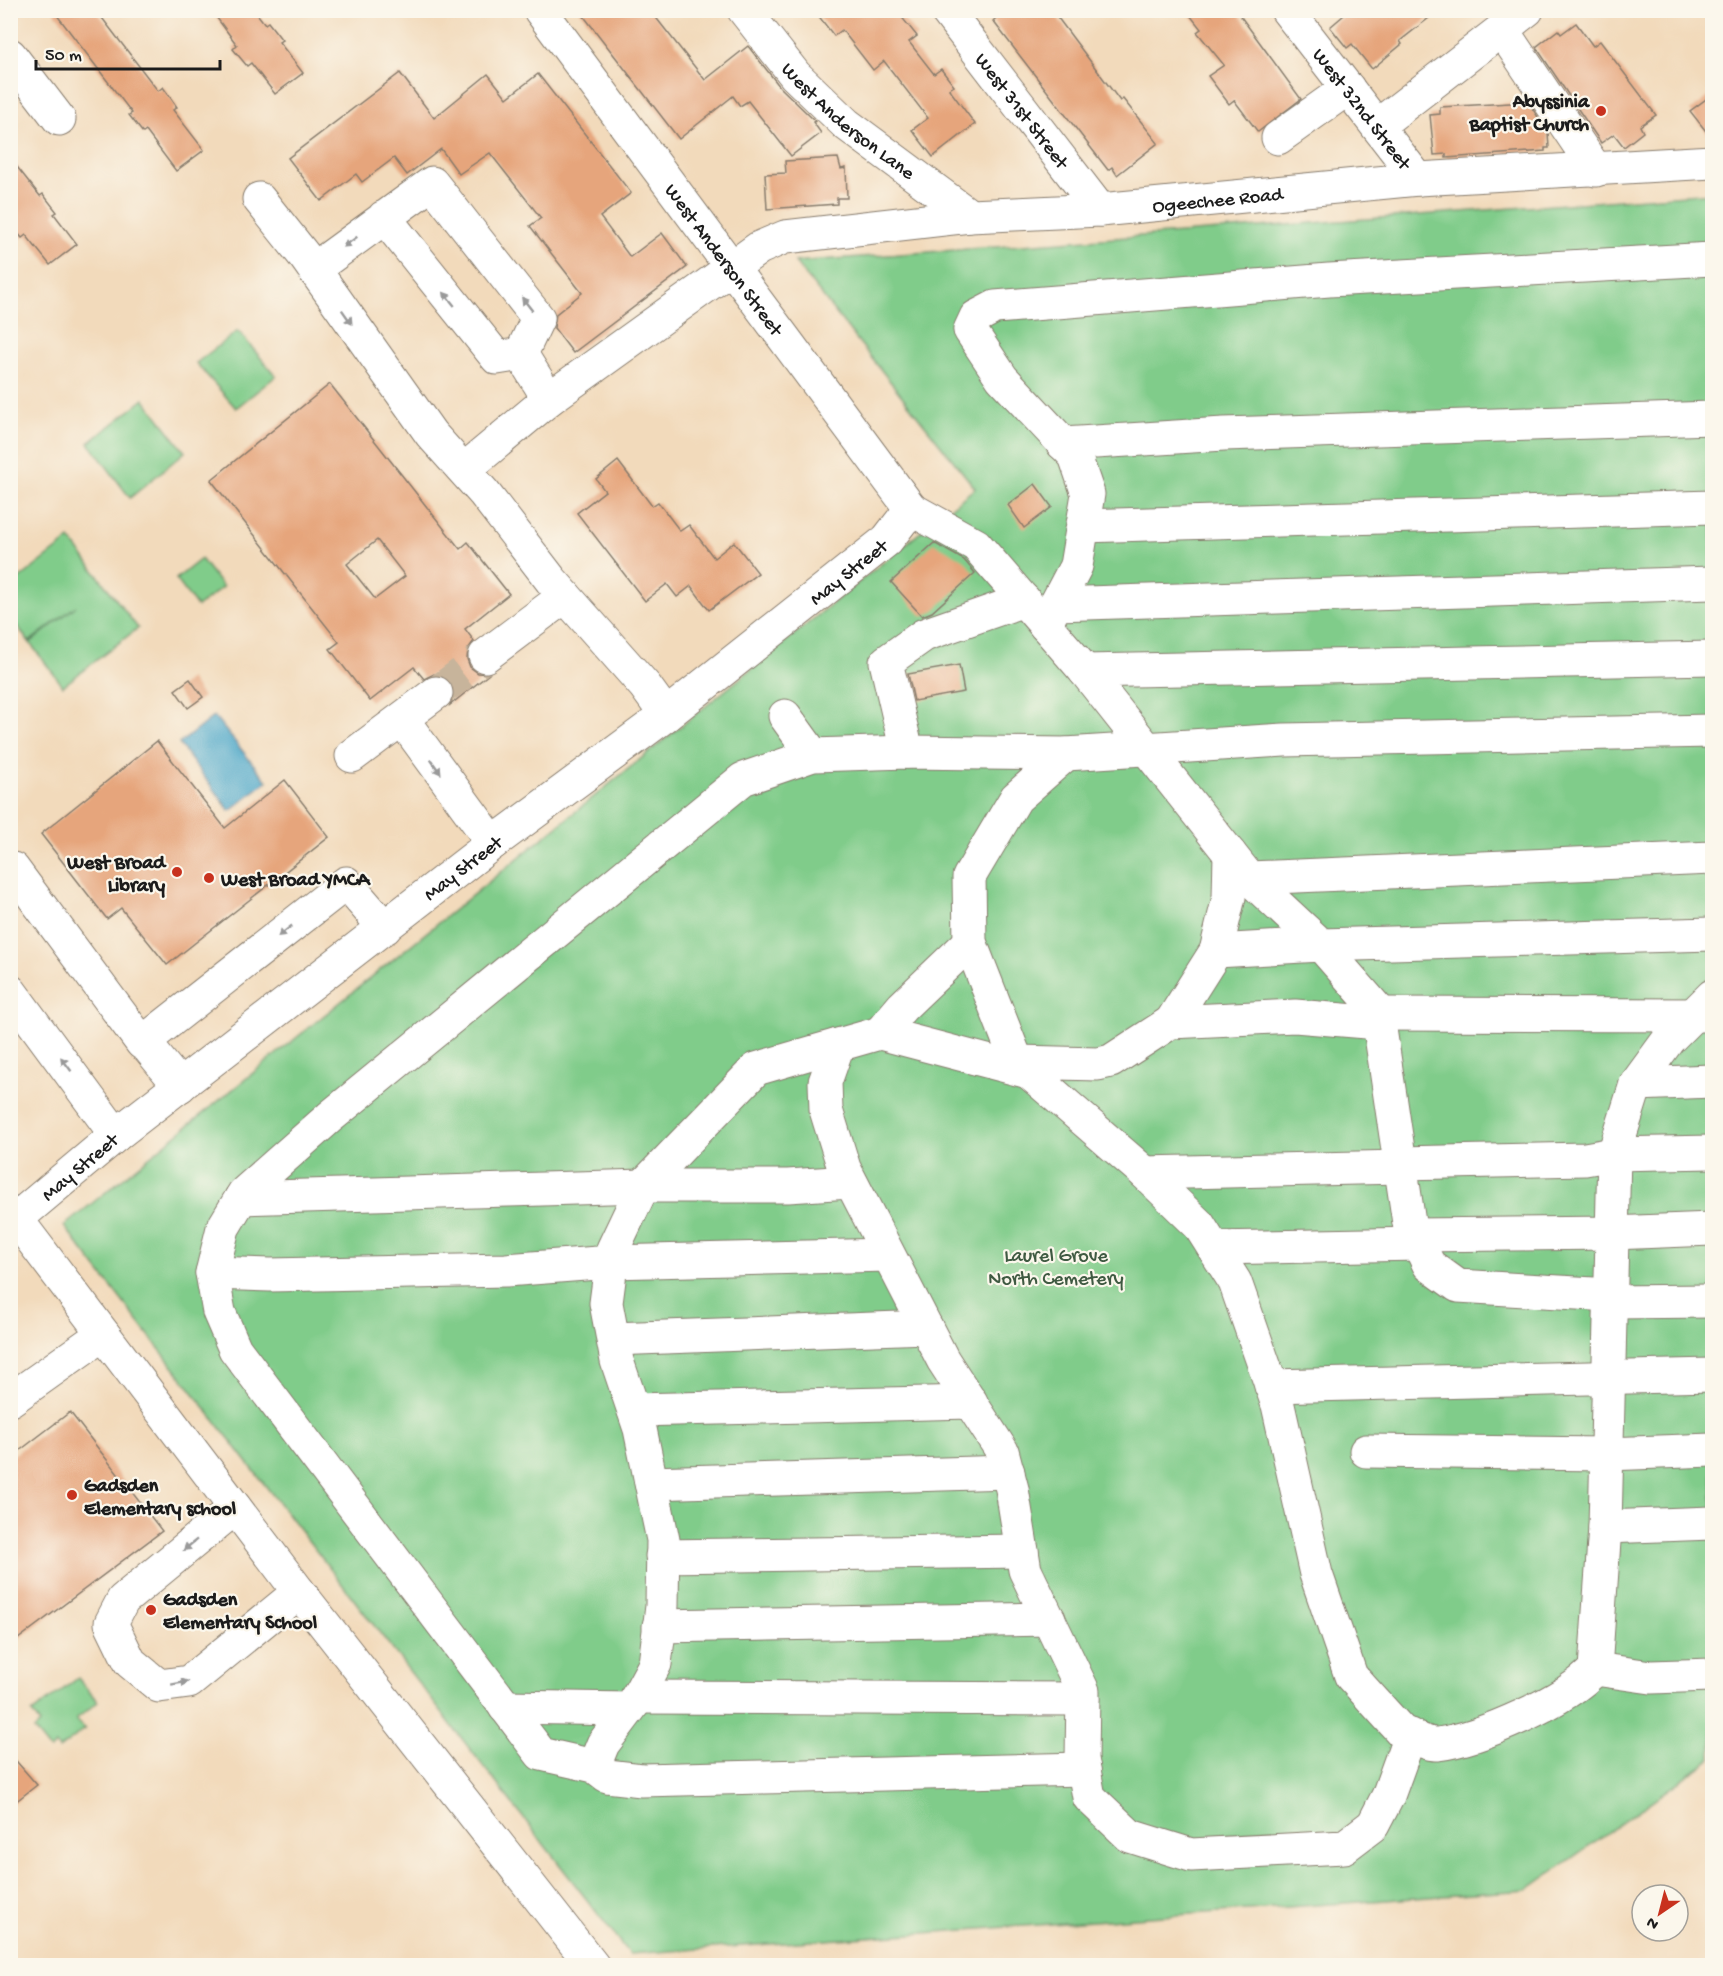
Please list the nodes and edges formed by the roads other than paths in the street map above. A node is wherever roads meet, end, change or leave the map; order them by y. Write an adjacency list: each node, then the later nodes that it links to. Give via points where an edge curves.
1 (540, 10): 19 (street, West Anderson Street)
2 (744, 10): 16 (street, West Anderson Lane, via 795,75 846,124)
3 (945, 10): 15 (street, West 31st Street)
4 (1288, 11): 7 (street, West 32nd Street)
5 (1515, 20): 9 (street); 12 (street)
6 (10, 55): 8 (street)
7 (1348, 88): 9 (street, West 32nd Street); 10 (street)
8 (58, 119)
9 (1377, 126): 13 (street, West 32nd Street)
10 (1278, 138)
11 (1713, 162): 12 (street, Ogeechee Road)
12 (1596, 170): 13 (street, Ogeechee Road)
13 (1418, 179): 15 (street, Ogeechee Road)
14 (259, 198): 20 (street)
15 (1100, 210): 16 (street, Ogeechee Road)
16 (970, 216): 19 (street, Ogeechee Road, via 785,237 759,248)
17 (384, 217): 20 (street, one-way to 20); 21 (street, one-way to 17, via 497,358); 21 (street, one-way to 17, via 538,318 432,183)
18 (1713, 259): 24 (street, via 1329,280 994,307 976,317 970,330 1002,378)
19 (734, 268): 22 (street, Ogeechee Road); 27 (street, West Anderson Street)
20 (314, 269): 25 (street, one-way to 25, via 431,434)
21 (520, 354): 22 (street)
22 (549, 399): 25 (street, Ogeechee Road)
23 (1713, 418): 24 (street, via 1224,434)
24 (1063, 444): 28 (street, via 1075,456 1088,494)
25 (464, 470): 30 (street)
26 (1713, 507): 28 (street)
27 (911, 509): 31 (street, via 976,545); 37 (street, May Street, via 887,540)
28 (1083, 526): 32 (street, via 1076,566)
29 (1713, 583): 32 (street)
30 (565, 596): 33 (street); 37 (street, via 645,686)
31 (1024, 600): 32 (street); 42 (street, via 924,635 886,662)
32 (1051, 615): 35 (street)
33 (485, 656)
34 (1713, 658): 35 (street)
35 (1084, 671): 41 (street)
36 (436, 693): 39 (street)
37 (666, 716): 46 (street, May Street)
38 (785, 716): 44 (street)
39 (402, 719): 45 (street); 46 (street, one-way to 46)
40 (1713, 731): 41 (street, via 1284,740)
41 (1146, 747): 43 (street); 48 (street)
42 (907, 752): 43 (street); 44 (street)
43 (1066, 754): 52 (street, via 1016,798 969,877)
44 (813, 755): 73 (street, via 743,779 330,1117)
45 (352, 756)
46 (493, 843): 50 (street, May Street)
47 (1713, 858): 48 (street)
48 (1240, 866): 53 (street); 54 (street)
49 (13, 869): 60 (street, via 142,1043)
50 (385, 928): 60 (street, one-way to 60, via 346,883); 65 (street, May Street)
51 (1713, 934): 53 (street)
52 (970, 942): 59 (street); 62 (street)
53 (1321, 945): 54 (street); 57 (street, via 1377,1009)
54 (1216, 951): 58 (street)
55 (10, 991): 66 (street, one-way to 55)
56 (1706, 1008): 57 (street); 64 (street, via 1669,1040)
57 (1378, 1019): 58 (street, via 1295,1016); 69 (street)
58 (1171, 1023): 62 (street, via 1111,1061)
59 (880, 1033): 61 (street); 62 (street)
60 (152, 1035): 65 (street)
61 (838, 1045): 71 (street, via 825,1082 826,1110); 72 (street, via 756,1069)
62 (1021, 1067): 70 (street)
63 (1713, 1081): 64 (street)
64 (1636, 1084): 68 (street)
65 (180, 1086): 66 (street, May Street)
66 (107, 1124): 74 (street, May Street)
67 (1713, 1152): 68 (street)
68 (1614, 1154): 69 (street, via 1585,1159); 76 (street)
69 (1400, 1165): 70 (street); 77 (street, via 1409,1223)
70 (1145, 1173): 78 (street, via 1199,1225)
71 (850, 1182): 72 (street); 79 (street)
72 (643, 1186): 73 (street); 80 (street, via 613,1248)
73 (241, 1198): 81 (street, via 224,1228)
74 (14, 1222): 85 (street)
75 (1713, 1228): 76 (street)
76 (1612, 1233): 77 (street); 82 (street)
77 (1417, 1240): 78 (street); 82 (street, via 1430,1265 1458,1286)
78 (1214, 1248): 89 (street, via 1235,1282)
79 (888, 1255): 80 (street); 84 (street)
80 (611, 1262): 81 (street, via 506,1270); 86 (street, via 606,1303)
81 (212, 1273): 110 (street, via 219,1312 235,1349)
82 (1611, 1299): 83 (street); 88 (street)
83 (1713, 1301)
84 (926, 1327): 86 (street); 91 (street)
85 (103, 1334): 90 (street); 98 (street)
86 (613, 1339): 92 (street)
87 (1713, 1375): 88 (street)
88 (1609, 1378): 89 (street); 95 (street)
89 (1271, 1386): 111 (street, via 1316,1574 1351,1676 1402,1732)
90 (10, 1400)
91 (971, 1402): 92 (street); 96 (street, via 1002,1451)
92 (634, 1410): 97 (street)
93 (1713, 1450): 95 (street)
94 (1366, 1451): 95 (street)
95 (1607, 1454): 100 (street)
96 (1008, 1472): 97 (street); 101 (street)
97 (651, 1483): 102 (street, via 663,1540)
98 (235, 1508): 103 (street); 103 (street, one-way to 103, via 123,1600 111,1623 129,1662 159,1686 189,1682)
99 (1713, 1523): 100 (street)
100 (1605, 1527): 106 (street)
101 (1022, 1551): 102 (street); 104 (street, via 1025,1570)
102 (662, 1556): 105 (street)
103 (299, 1592): 114 (street)
104 (1049, 1619): 105 (street); 108 (street, via 1083,1691)
105 (660, 1626): 109 (street, via 655,1664)
106 (1595, 1669): 107 (street, via 1651,1677); 111 (street, via 1583,1683 1502,1726 1435,1744)
107 (1713, 1675)
108 (1083, 1699): 109 (street); 113 (street)
109 (633, 1703): 110 (street); 112 (street, via 603,1744)
110 (505, 1707): 112 (street, via 542,1754)
111 (1410, 1735): 113 (street, via 1373,1825 1344,1847 1191,1855 1130,1836 1089,1797)
112 (594, 1766): 113 (street, via 607,1776 642,1780)
113 (1084, 1769)
114 (593, 1965)

